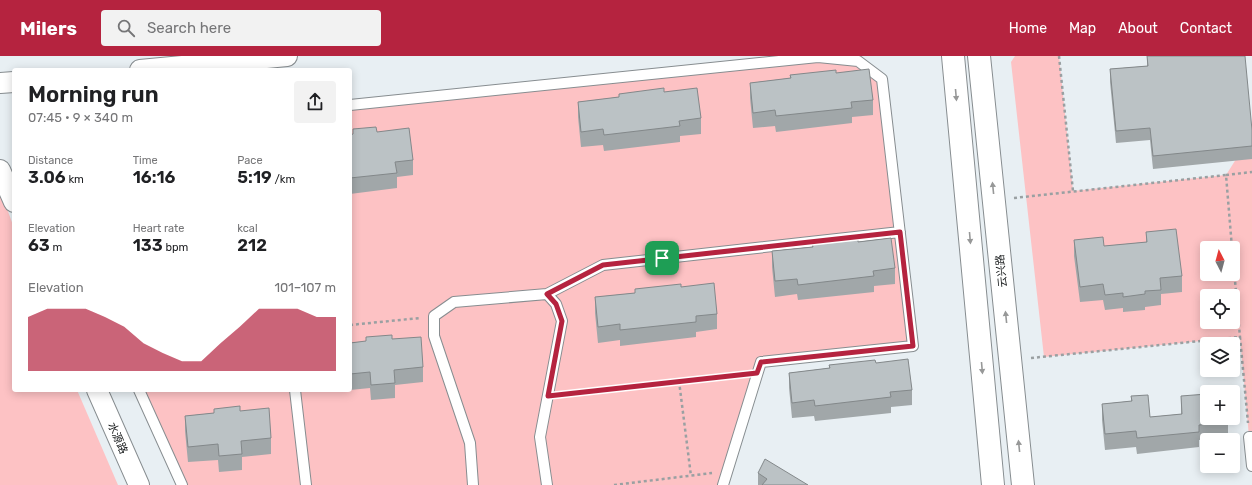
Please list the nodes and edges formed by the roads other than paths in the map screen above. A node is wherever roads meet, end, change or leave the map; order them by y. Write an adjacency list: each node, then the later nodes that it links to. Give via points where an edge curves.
1 (287, 56): 4 (street)
2 (953, 56): 23 (street, one-way to 23)
3 (979, 56): 24 (street, 云兴路, one-way to 3)
4 (161, 68)
5 (12, 82): 6 (street)
6 (0, 83)
7 (352, 105): 10 (lane, via 818,57 858,61 882,79)
8 (0, 170): 9 (street)
9 (12, 197)
10 (900, 232): 11 (lane, via 603,265); 22 (lane, via 913,346 761,362)
11 (547, 294): 20 (lane, via 454,302 434,316 434,336 470,443); 21 (lane, via 556,304 562,321 540,437)
12 (98, 392): 17 (street, 水源路)
13 (140, 392): 18 (lane)
14 (295, 392): 19 (lane)
15 (1251, 437): 16 (lane)
16 (1252, 466)
17 (139, 485)
18 (182, 485)
19 (306, 485)
20 (473, 485)
21 (547, 485)
22 (724, 485)
23 (993, 485)
24 (1023, 485)

